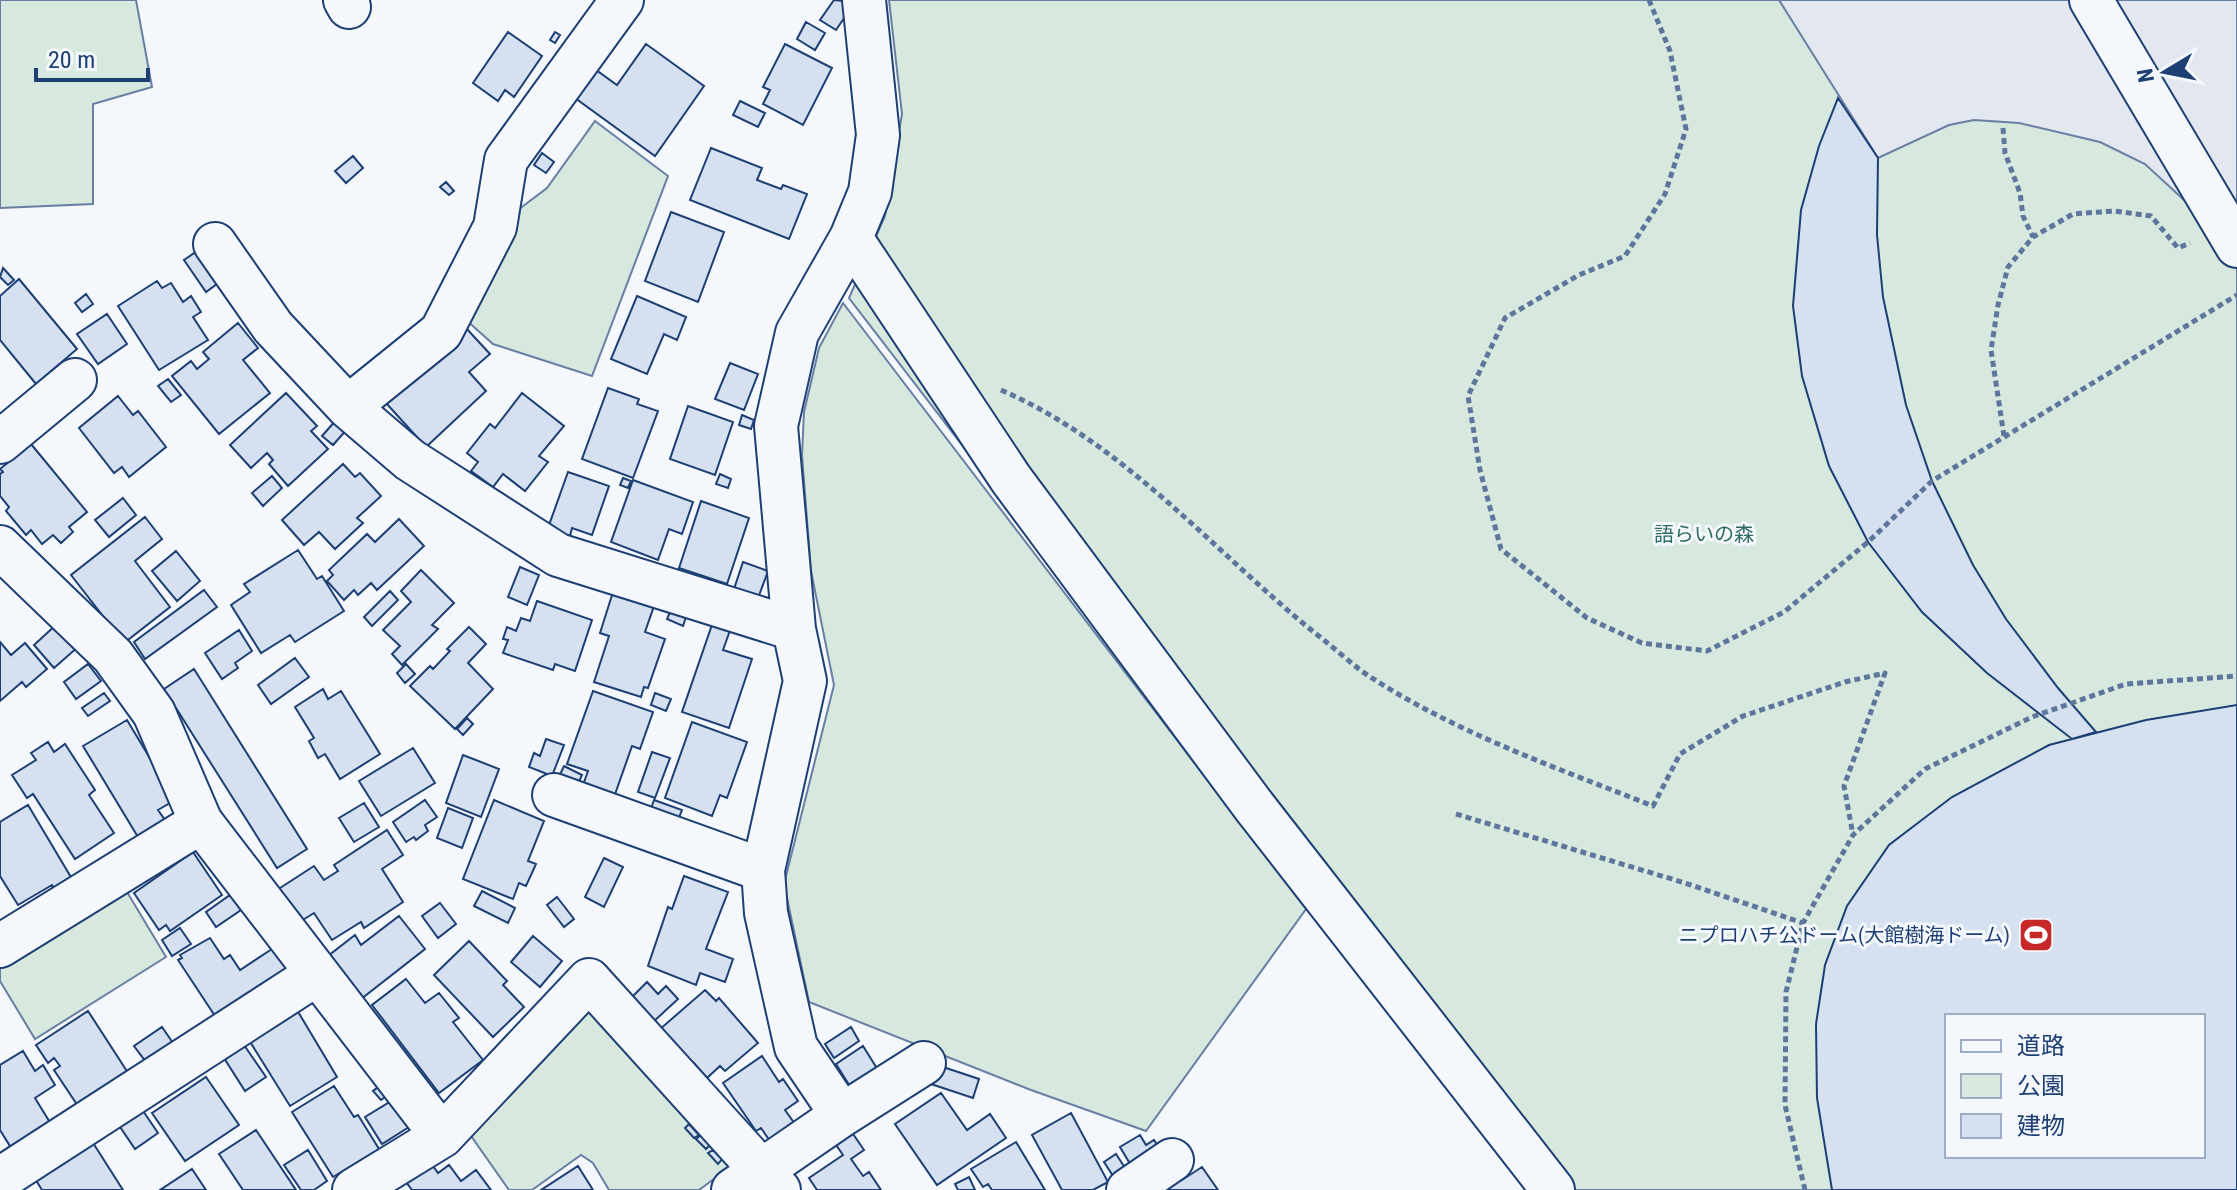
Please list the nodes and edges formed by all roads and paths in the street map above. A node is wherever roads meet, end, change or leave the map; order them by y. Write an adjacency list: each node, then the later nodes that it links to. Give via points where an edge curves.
1 (622, 0): 13 (street, via 506,160 495,227 441,332)
2 (864, 0): 8 (street, via 878,135 870,192)
3 (1649, 0): 14 (path, via 1670,51 1686,129 1665,194 1625,256 1579,275 1505,318 1468,396 1501,549 1587,618 1642,643 1707,651 1784,612 1932,481)
4 (2091, 0): 6 (street)
5 (2003, 128): 7 (path, via 2005,153)
6 (2231, 236): 7 (path, via 2178,248 2151,216 2114,211 2073,214)
7 (2033, 237): 14 (path, via 2008,267 1991,350)
8 (851, 238): 17 (street, via 797,333 776,426); 35 (street, via 1011,479 1253,805)
9 (215, 244): 13 (street, via 273,327)
10 (2237, 295): 14 (path)
11 (75, 380): 15 (street)
12 (997, 388): 22 (path, via 1037,405 1121,462 1371,678 1464,730 1653,806 1680,754 1743,716 1885,673 1844,786)
13 (348, 407): 17 (street, via 410,460 558,555)
14 (2004, 436)
15 (0, 442)
16 (0, 547): 21 (street, via 113,656 154,713)
17 (794, 629): 23 (street, via 805,681)
18 (2237, 676): 22 (path, via 2126,684 2032,717 1925,769)
19 (554, 795): 23 (street)
20 (1456, 814): 24 (path)
21 (201, 822): 25 (street); 26 (street)
22 (1853, 835): 24 (path)
23 (763, 870): 28 (street, via 766,913 796,1047)
24 (1803, 923): 36 (path, via 1786,992 1785,1105)
25 (0, 946)
26 (317, 974): 29 (street); 31 (street)
27 (924, 1063): 28 (street)
28 (842, 1115): 32 (street)
29 (442, 1136): 32 (street, via 589,980); 33 (street)
30 (1172, 1160): 34 (street)
31 (6, 1180)
32 (758, 1183)
33 (354, 1190)
34 (1128, 1190)
35 (1553, 1190)
36 (1805, 1190)

